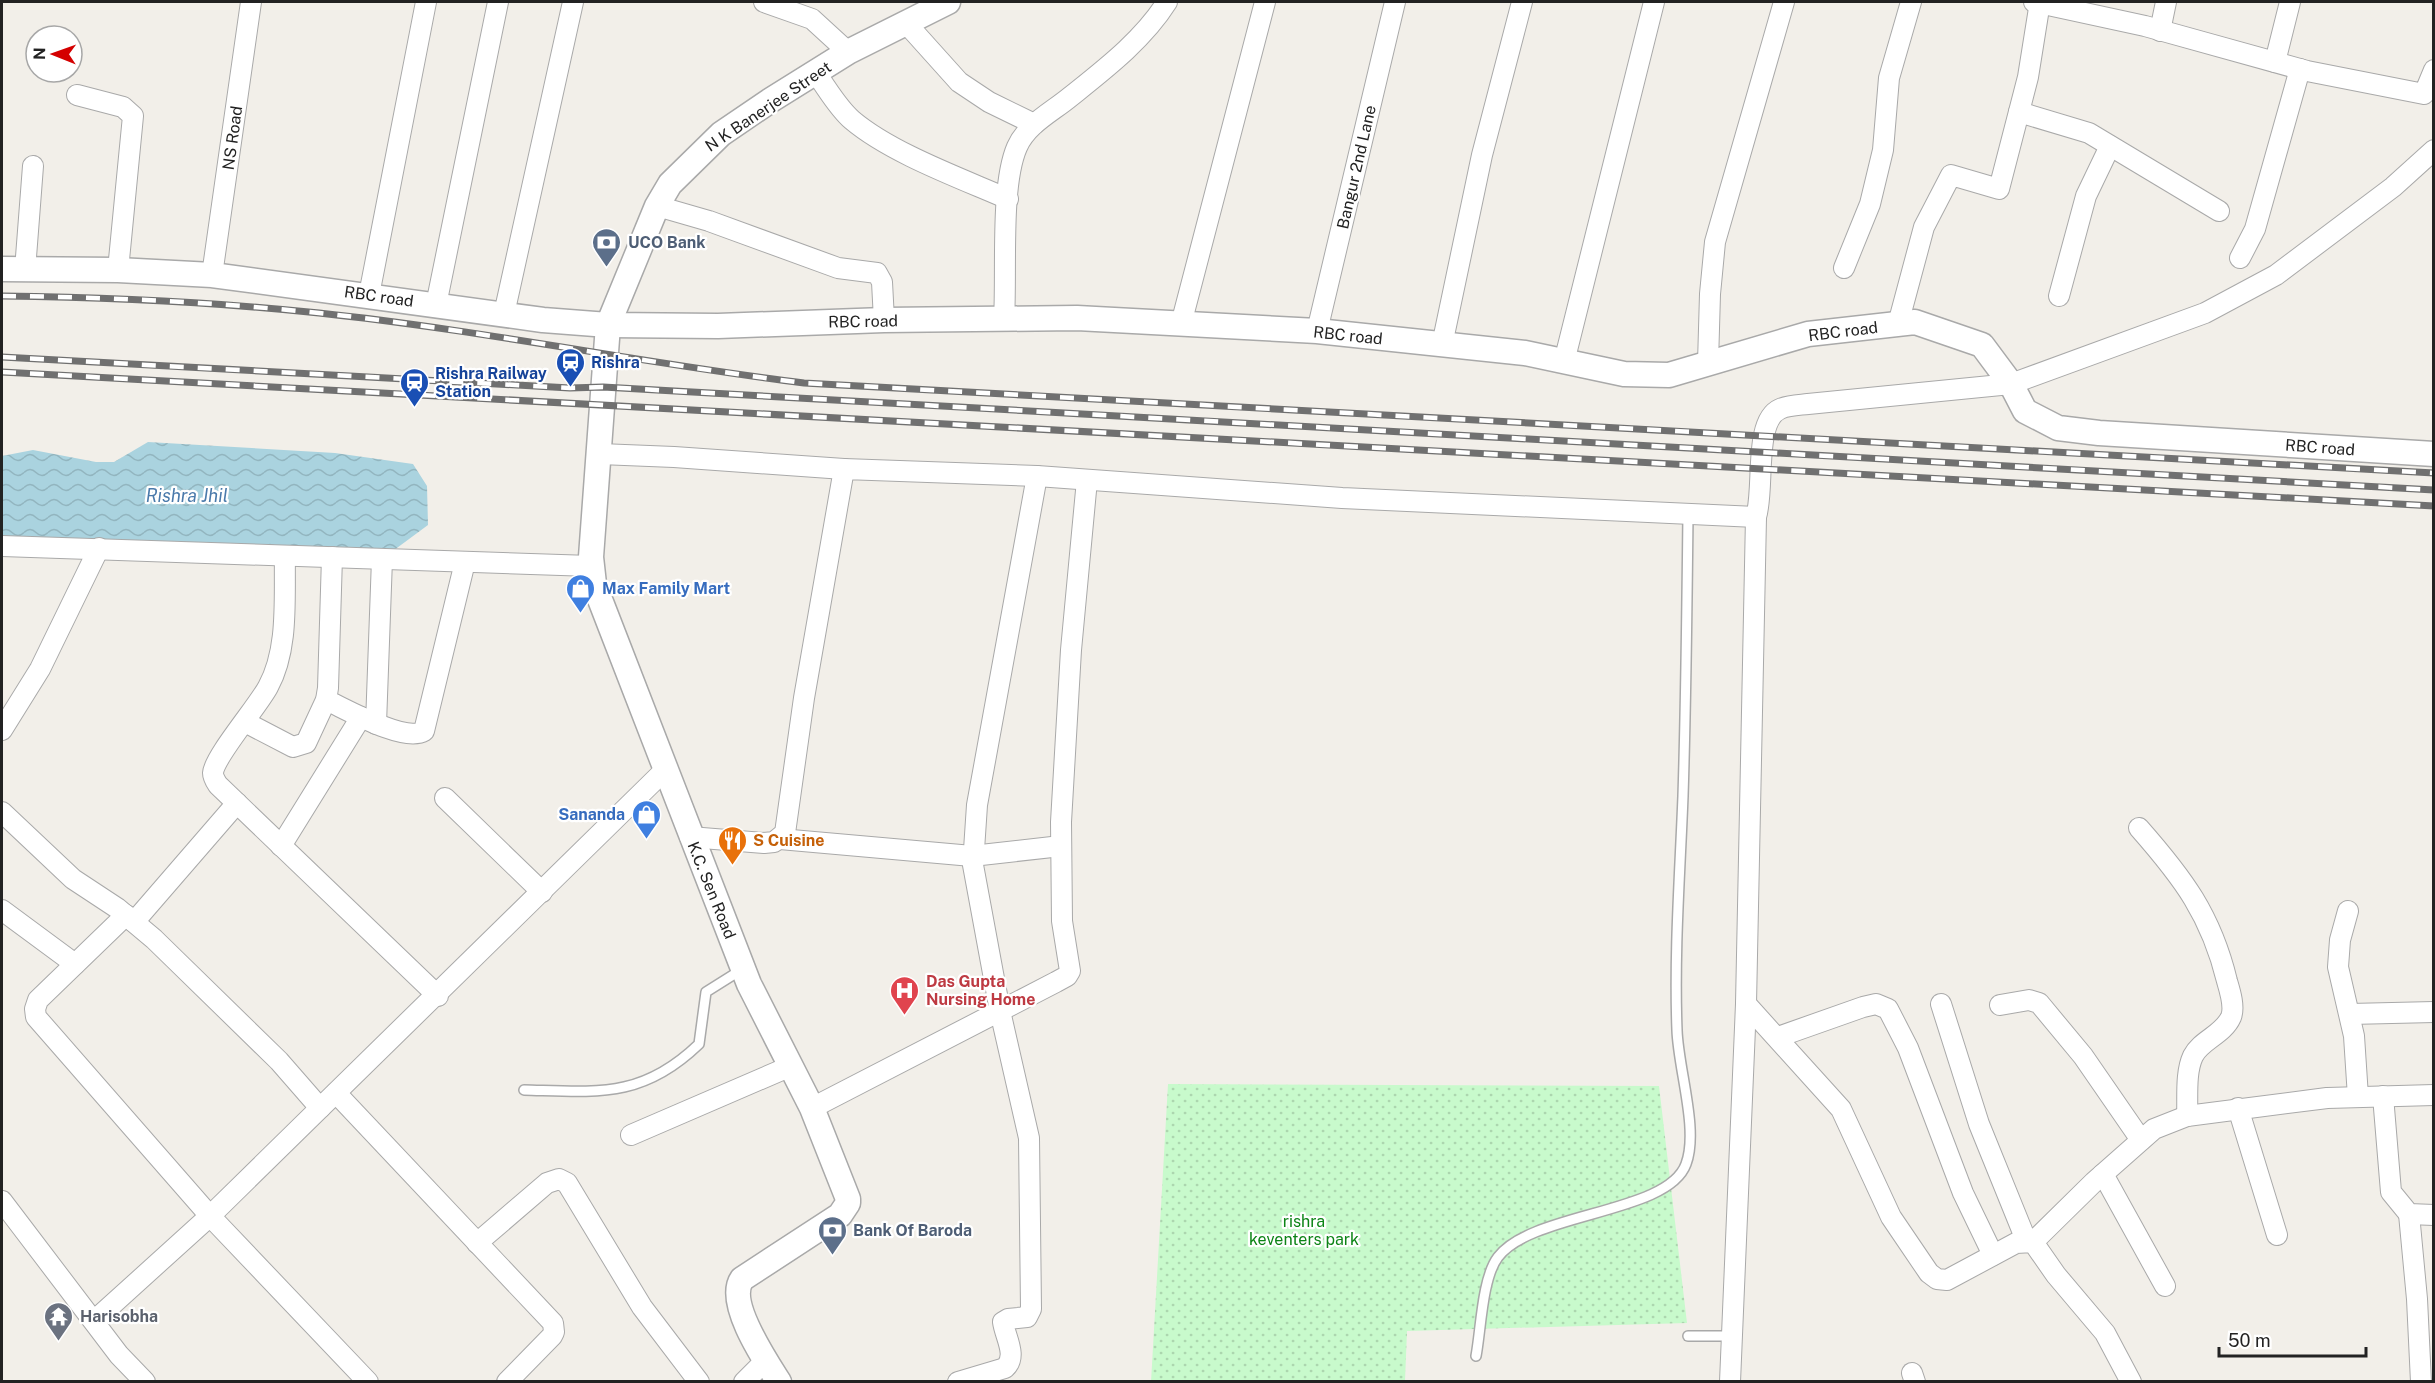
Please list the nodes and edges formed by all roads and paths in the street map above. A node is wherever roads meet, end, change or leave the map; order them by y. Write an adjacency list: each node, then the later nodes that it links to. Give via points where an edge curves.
1 (251, 2): 37 (street, NS Road)
2 (426, 2): 38 (street)
3 (498, 2): 40 (street)
4 (573, 2): 41 (street)
5 (764, 2): 19 (street, via 812,20)
6 (948, 2): 17 (street, N K Banerjee Street)
7 (1167, 2): 26 (street, via 1141,35)
8 (1265, 2): 44 (street)
9 (1395, 2): 47 (street, Bangur 2nd Lane)
10 (1522, 2): 48 (street, via 1482,155)
11 (1654, 2): 49 (street)
12 (1784, 2): 50 (street, via 1715,242)
13 (1911, 2): 34 (street, via 1889,78 1883,150 1870,204)
14 (2038, 2): 18 (street); 25 (street)
15 (2166, 2): 18 (street)
16 (2290, 2): 20 (street)
17 (906, 23): 19 (street, N K Banerjee Street); 26 (street, via 959,81 988,102)
18 (2160, 31): 20 (street)
19 (848, 52): 23 (street, N K Banerjee Street)
20 (2275, 62): 21 (street)
21 (2300, 69): 22 (street, via 2424,94); 33 (street, via 2255,229)
22 (2433, 70)
23 (815, 72): 30 (street, via 850,118 863,128); 31 (street, N K Banerjee Street, via 721,134 670,184)
24 (77, 95): 36 (street, via 123,107 133,116)
25 (2019, 112): 27 (street, via 2089,133); 45 (street, via 1999,189 1951,175 1924,227)
26 (1034, 124): 30 (street, via 1018,146)
27 (2110, 146): 32 (street); 39 (street, via 2086,196)
28 (2433, 150): 51 (street, via 2393,187 2276,275 2205,313)
29 (33, 166): 35 (street)
30 (1008, 199): 42 (street)
31 (657, 206): 43 (street, via 838,268 877,273 882,282); 46 (street, N K Banerjee Street)
32 (2219, 211)
33 (2240, 258)
34 (1845, 268)
35 (13, 269): 36 (street, RBC road)
36 (118, 270): 37 (street, RBC road)
37 (212, 275): 38 (street, RBC road)
38 (369, 295): 40 (street, RBC road)
39 (2059, 296)
40 (436, 304): 41 (street, RBC road)
41 (504, 315): 46 (street, RBC road)
42 (1004, 319): 43 (street, RBC road); 44 (street, RBC road, via 1077,318)
43 (884, 320): 46 (street, RBC road)
44 (1181, 324): 47 (street, RBC road)
45 (1898, 324): 50 (street, RBC road, via 1808,334); 51 (street, RBC road, via 1916,322 1982,345)
46 (608, 325): 52 (street, K.C. Sen Road)
47 (1317, 331): 48 (street, RBC road)
48 (1442, 345): 49 (street, RBC road, via 1525,353)
49 (1564, 362): 50 (street, RBC road, via 1624,374 1668,375)
50 (1708, 363)
51 (2011, 384): 53 (street, RBC road, via 2025,411 2058,428); 58 (street, via 1780,409 1767,421 1762,437 1761,501)
52 (600, 454): 54 (street); 65 (street, K.C. Sen Road)
53 (2433, 454)
54 (844, 469): 55 (street); 76 (street, via 786,823)
55 (1037, 476): 56 (street); 79 (street, via 979,794)
56 (1087, 480): 57 (street, via 1342,498); 78 (street, via 1071,650)
57 (1688, 514): 58 (street); 119 (lane, via 1677,1031 1690,1132 1686,1167 1676,1179 1652,1194 1535,1233 1511,1245 1498,1258 1488,1283)
58 (1756, 518): 87 (street)
59 (2, 546): 60 (street)
60 (99, 548): 61 (street); 69 (street, via 40,669)
61 (285, 555): 62 (street); 68 (street, via 280,648 268,686)
62 (332, 557): 63 (street); 66 (street)
63 (382, 559): 64 (street); 67 (street)
64 (465, 562): 65 (street); 67 (street, via 424,731 409,734)
65 (591, 566): 70 (street, K.C. Sen Road, via 594,584)
66 (326, 700): 67 (street); 68 (street, via 302,746 293,747)
67 (369, 720): 77 (street)
68 (245, 722): 72 (street, via 213,772 218,785)
69 (2, 730)
70 (665, 770): 75 (street, K.C. Sen Road); 80 (street)
71 (445, 798): 80 (street)
72 (237, 803): 77 (street); 83 (street)
73 (2, 812): 83 (street, via 73,879)
74 (2139, 828): 103 (street, via 2176,869 2200,905 2231,994 2232,1015 2225,1027 2193,1055)
75 (690, 837): 76 (street, via 764,843); 85 (street, K.C. Sen Road)
76 (780, 839): 79 (street)
77 (281, 846): 86 (street)
78 (1061, 846): 79 (street); 90 (street, via 1062,921 1070,971)
79 (972, 856): 90 (street)
80 (542, 892): 86 (street)
81 (2, 910): 84 (street)
82 (2348, 911): 92 (street, via 2338,967)
83 (130, 918): 84 (street); 100 (street, via 279,1060)
84 (75, 964): 110 (street, via 38,1000 36,1017)
85 (743, 968): 94 (street, K.C. Sen Road); 95 (lane, via 706,992 699,1044 650,1080 601,1092)
86 (438, 996): 96 (street)
87 (1746, 1004): 93 (street); 118 (street)
88 (1941, 1004): 112 (street, via 1979,1124)
89 (2000, 1005): 105 (street, via 2029,1000 2039,1003 2083,1056)
90 (1000, 1011): 101 (street); 121 (street, via 1029,1138 1031,1167 1031,1310 1027,1317 1003,1322 1011,1353)
91 (2433, 1012): 92 (street)
92 (2350, 1014): 99 (street)
93 (1778, 1037): 114 (street, via 1841,1109 1886,1209 1929,1273 1947,1280); 114 (street, via 1863,1007 1876,1004 1888,1009 1908,1048 1963,1193)
94 (791, 1066): 101 (street, K.C. Sen Road); 104 (street)
95 (524, 1090)
96 (336, 1093): 100 (street); 113 (street)
97 (2433, 1095): 98 (street)
98 (2383, 1096): 99 (street); 108 (street, via 2391,1192)
99 (2358, 1097): 102 (street)
100 (320, 1108): 110 (street)
101 (812, 1108): 120 (street, K.C. Sen Road, via 848,1203 840,1215 738,1285 740,1309)
102 (2238, 1108): 103 (street); 111 (street)
103 (2187, 1116): 105 (street, via 2154,1129)
104 (631, 1135)
105 (2141, 1140): 106 (street)
106 (2103, 1174): 112 (street); 115 (street)
107 (2, 1201): 116 (street)
108 (2409, 1214): 109 (street); 131 (street)
109 (2433, 1215)
110 (210, 1216): 116 (street); 123 (street)
111 (2277, 1235)
112 (2030, 1241): 114 (street); 130 (street, via 2105,1333)
113 (477, 1243): 124 (street, via 554,1327 552,1336); 125 (street, via 547,1183 563,1180 642,1306)
114 (1993, 1255)
115 (2165, 1286)
116 (94, 1321): 122 (street)
117 (1688, 1336): 118 (lane)
118 (1732, 1336): 129 (street)
119 (1476, 1356)
120 (765, 1361): 126 (street); 127 (street, K.C. Sen Road)
121 (1007, 1375): 128 (street)
122 (145, 1382)
123 (368, 1382)
124 (507, 1382)
125 (699, 1382)
126 (744, 1382)
127 (778, 1382)
128 (958, 1382)
129 (1730, 1382)
130 (2132, 1382)
131 (2421, 1382)

